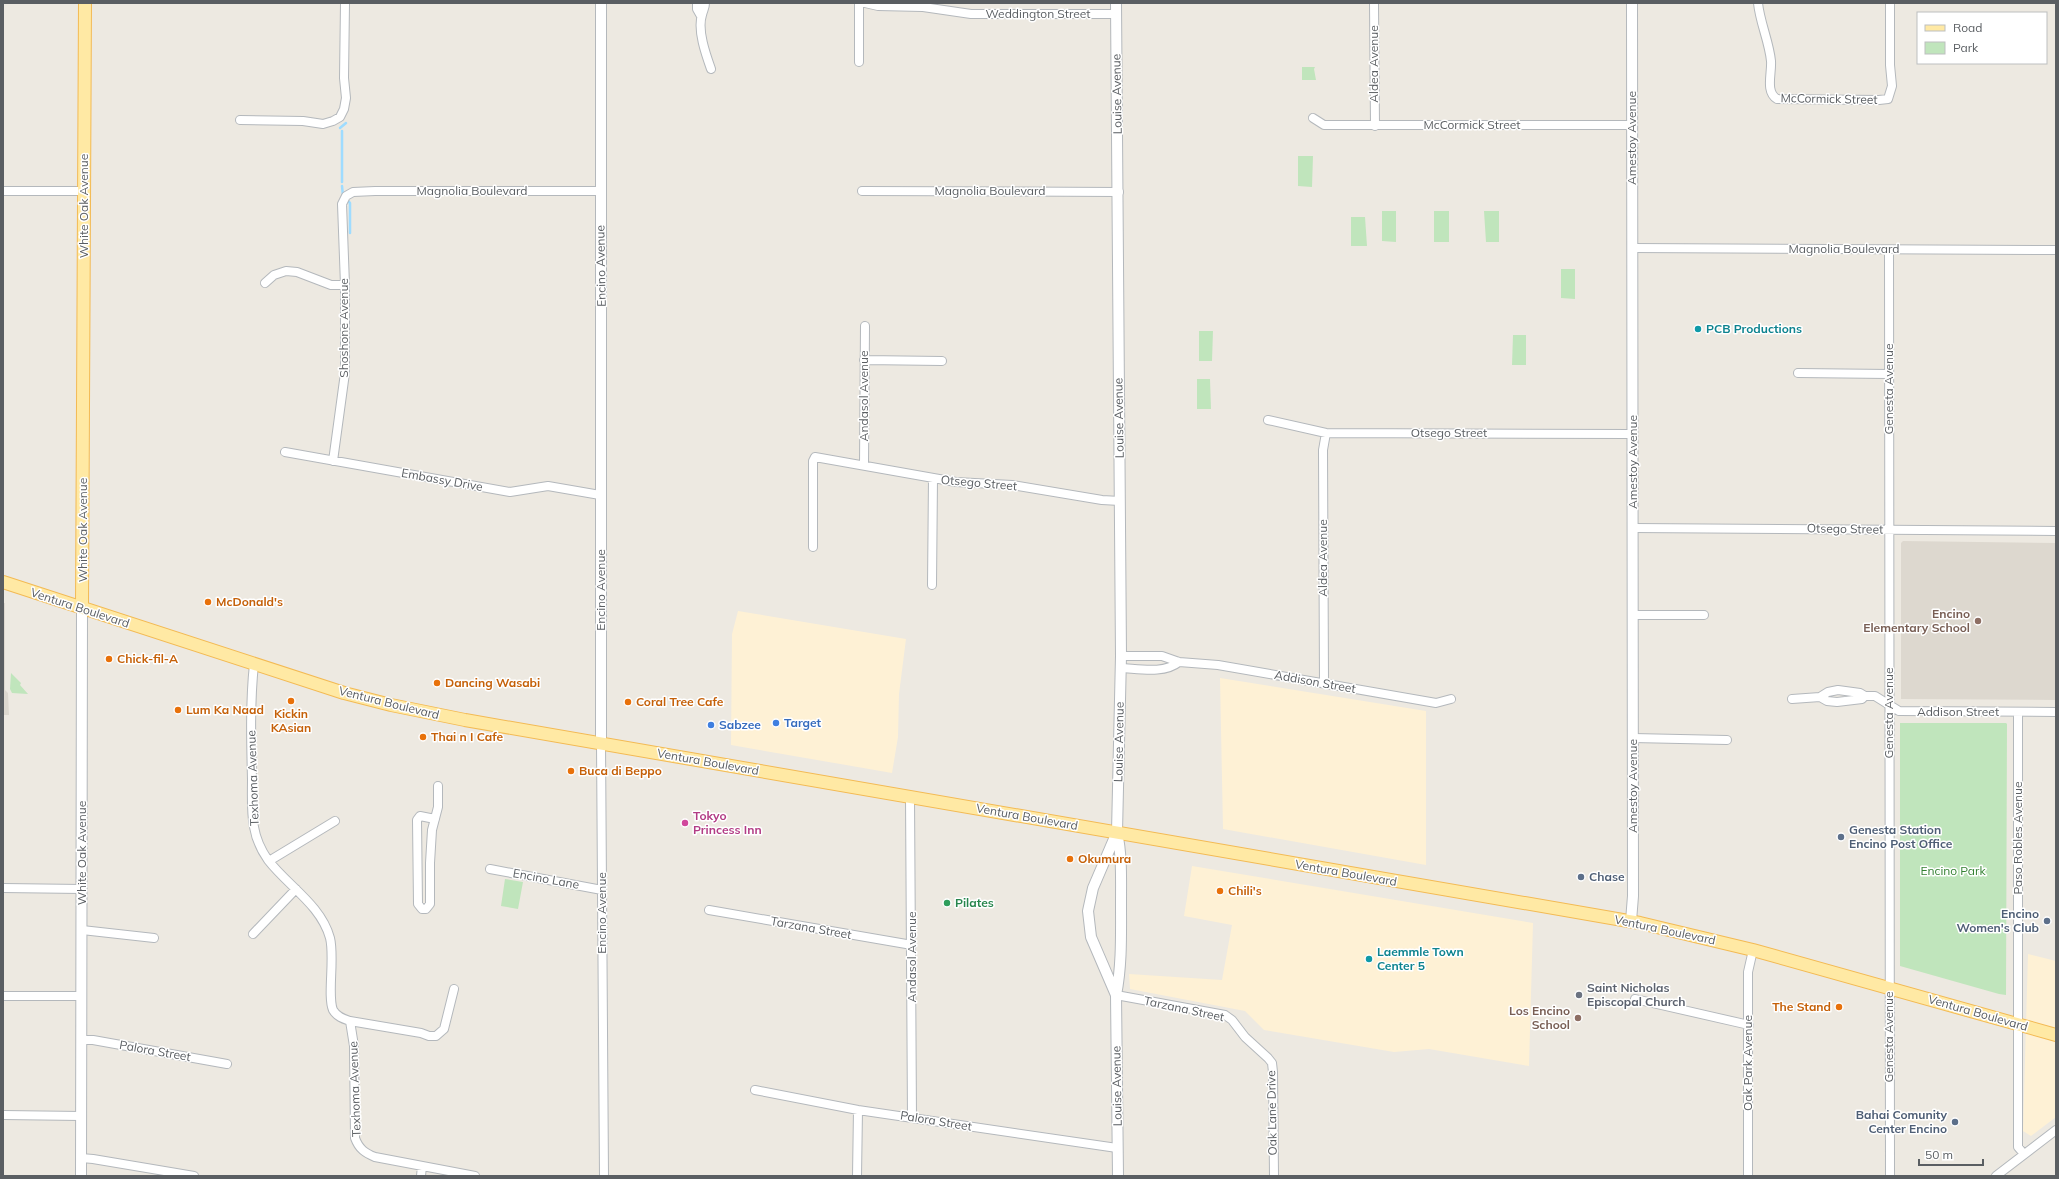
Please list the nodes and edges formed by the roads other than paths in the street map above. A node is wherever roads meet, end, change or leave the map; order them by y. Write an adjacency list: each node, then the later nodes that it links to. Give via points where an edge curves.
1 (85, 3): 21 (main road, White Oak Avenue)
2 (344, 3): 18 (street, via 346,98 340,117 323,124 303,121)
3 (601, 3): 24 (street, Encino Avenue)
4 (696, 3): 14 (street)
5 (705, 3): 14 (street)
6 (859, 3): 15 (street)
7 (865, 3): 13 (street, Weddington Street, via 878,6 923,7 971,14)
8 (1116, 3): 13 (street, Louise Avenue)
9 (1374, 3): 20 (street, Aldea Avenue)
10 (1632, 3): 19 (street, Amestoy Avenue)
11 (1758, 3): 12 (street, McCormick Street, via 1771,62 1772,95 1777,99 1888,99 1892,86)
12 (1890, 3)
13 (1116, 14): 25 (street, Louise Avenue)
14 (701, 16): 16 (street, via 703,44)
15 (859, 62)
16 (711, 69)
17 (1313, 118): 20 (street, McCormick Street, via 1324,125)
18 (240, 120)
19 (1632, 125): 20 (street, McCormick Street); 27 (street, Amestoy Avenue)
20 (1375, 126)
21 (84, 190): 23 (street); 52 (main road, White Oak Avenue)
22 (862, 190): 25 (street, Magnolia Boulevard)
23 (3, 191)
24 (600, 191): 26 (street, Magnolia Boulevard, via 375,190 353,192); 44 (street, Encino Avenue)
25 (1118, 192): 45 (street, Louise Avenue)
26 (346, 196): 31 (street, Shoshone Avenue, via 341,211)
27 (1632, 248): 28 (street, Magnolia Boulevard); 39 (street, Amestoy Avenue)
28 (1889, 250): 29 (street, Magnolia Boulevard); 36 (street, Genesta Avenue)
29 (2056, 250)
30 (265, 283): 31 (street, via 274,275 286,271 297,272 331,285)
31 (345, 285): 41 (street, Shoshone Avenue, via 345,373)
32 (865, 326): 33 (street, Andasol Avenue)
33 (864, 360): 34 (street); 42 (street, Andasol Avenue)
34 (942, 361)
35 (1798, 373): 36 (street)
36 (1889, 374): 47 (street, Genesta Avenue)
37 (1268, 420): 38 (street, Otsego Street)
38 (1326, 433): 39 (street, Otsego Street); 59 (street, Aldea Avenue, via 1323,450)
39 (1632, 434): 46 (street, Amestoy Avenue)
40 (285, 452): 41 (street, Embassy Drive)
41 (333, 461): 44 (street, Embassy Drive, via 510,492 548,486)
42 (864, 465): 43 (street, Otsego Street); 49 (street, Otsego Street, via 815,458 813,461)
43 (933, 478): 45 (street, Otsego Street, via 968,484 1012,485); 51 (street)
44 (600, 495): 69 (street, Encino Avenue)
45 (1120, 501): 55 (street, Louise Avenue)
46 (1633, 528): 47 (street, Otsego Street); 53 (street, Amestoy Avenue)
47 (1889, 530): 48 (street, Otsego Street); 64 (street, Genesta Avenue)
48 (2056, 531)
49 (813, 547)
50 (3, 582): 52 (main road, Ventura Boulevard)
51 (932, 585)
52 (82, 608): 57 (main road, Ventura Boulevard); 80 (street, White Oak Avenue)
53 (1634, 615): 54 (street); 67 (street, Amestoy Avenue)
54 (1704, 615)
55 (1121, 656): 56 (street, Addison Street, via 1162,656); 58 (street, Louise Avenue)
56 (1179, 662): 58 (street, Addison Street, via 1174,666 1160,669); 59 (street, Addison Street, via 1218,665)
57 (254, 664): 69 (main road, Ventura Boulevard, via 390,705); 75 (street, Texhoma Avenue, via 251,757 254,826 257,840)
58 (1121, 668): 74 (street, Louise Avenue)
59 (1324, 684): 62 (street, Addison Street, via 1436,703)
60 (1820, 696): 61 (street, Addison Street, via 1838,690); 61 (street, Addison Street, via 1827,701 1837,702 1862,699); 63 (street, Addison Street)
61 (1865, 696): 64 (street, Addison Street, via 1875,696)
62 (1451, 699)
63 (1792, 699)
64 (1889, 705): 65 (street, Addison Street, via 1899,711); 90 (street, Genesta Avenue)
65 (2018, 712): 66 (street, Addison Street); 97 (street, Paso Robles Avenue)
66 (2056, 712)
67 (1633, 738): 68 (street); 84 (street, Amestoy Avenue)
68 (1727, 740)
69 (601, 743): 71 (main road, Ventura Boulevard); 82 (street, Encino Avenue)
70 (438, 786): 72 (street)
71 (910, 797): 74 (main road, Ventura Boulevard); 88 (street, Andasol Avenue)
72 (435, 819): 76 (street, via 418,817); 77 (street)
73 (335, 821): 75 (street)
74 (1117, 832): 84 (main road, Ventura Boulevard); 92 (street, Louise Avenue, via 1121,853 1122,920 1120,977); 92 (street, Louise Avenue, via 1093,888 1088,911 1092,936)
75 (269, 861): 81 (street, Texhoma Avenue)
76 (418, 863): 77 (street); 77 (street, via 418,904 422,909 426,909 430,904)
77 (430, 863)
78 (490, 869): 82 (street, Encino Lane)
79 (3, 888): 80 (street)
80 (82, 889): 85 (street, White Oak Avenue)
81 (296, 889): 86 (street); 96 (street, Texhoma Avenue, via 324,923 333,952 333,1010 341,1018)
82 (602, 890): 117 (street, Encino Avenue)
83 (709, 910): 88 (street, Tarzana Street)
84 (1631, 921): 89 (main road, Ventura Boulevard)
85 (82, 930): 87 (street); 94 (street, White Oak Avenue)
86 (253, 934)
87 (154, 938)
88 (912, 945): 107 (street, Andasol Avenue)
89 (1753, 950): 90 (main road, Ventura Boulevard); 98 (street, Oak Park Avenue, via 1748,972)
90 (1890, 988): 97 (main road, Ventura Boulevard); 122 (street, Genesta Avenue)
91 (454, 989): 96 (street, via 444,1029 436,1036)
92 (1116, 995): 100 (street, Tarzana Street, via 1226,1015); 109 (street, Louise Avenue)
93 (3, 996): 94 (street)
94 (82, 996): 101 (street, White Oak Avenue)
95 (1635, 999): 98 (street)
96 (350, 1021): 112 (street, Texhoma Avenue, via 354,1046 355,1138 359,1147 375,1158)
97 (2018, 1024): 99 (main road, Ventura Boulevard); 110 (street, Paso Robles Avenue, via 2018,1146)
98 (1749, 1025): 121 (street, Oak Park Avenue)
99 (2056, 1035)
100 (1245, 1037): 120 (street, Oak Lane Drive, via 1272,1063)
101 (81, 1040): 102 (street, Palora Street); 106 (street, White Oak Avenue)
102 (228, 1064)
103 (755, 1090): 104 (street, Palora Street)
104 (858, 1110): 107 (street, Palora Street); 118 (street)
105 (3, 1115): 106 (street)
106 (81, 1116): 111 (street, White Oak Avenue)
107 (912, 1118): 109 (street, Palora Street)
108 (2056, 1130): 110 (street)
109 (1117, 1148): 119 (street, Louise Avenue)
110 (2024, 1154): 123 (street)
111 (81, 1158): 113 (street, White Oak Avenue); 114 (street)
112 (422, 1166): 115 (street); 116 (street)
113 (81, 1176)
114 (194, 1176)
115 (422, 1176)
116 (475, 1176)
117 (604, 1176)
118 (858, 1176)
119 (1118, 1176)
120 (1274, 1176)
121 (1748, 1176)
122 (1890, 1176)
123 (1996, 1176)

